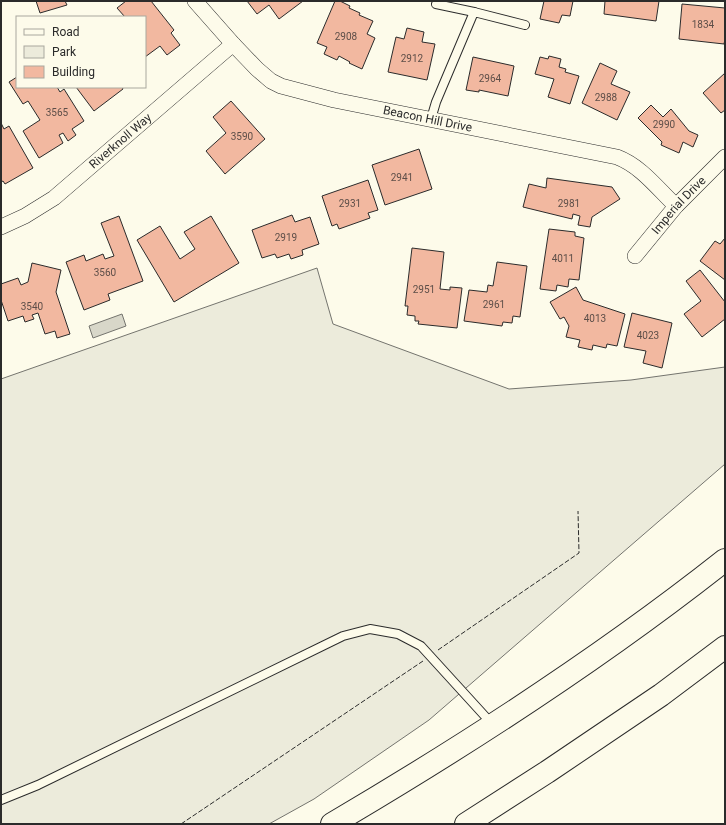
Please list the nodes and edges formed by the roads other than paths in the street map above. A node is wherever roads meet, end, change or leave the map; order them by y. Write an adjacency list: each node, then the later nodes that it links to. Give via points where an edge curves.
1 (196, 1): 5 (street, Beacon Hill Drive)
2 (436, 4): 3 (lane)
3 (474, 12): 4 (lane); 6 (lane, via 436,102)
4 (526, 25)
5 (233, 44): 6 (street, Beacon Hill Drive, via 257,69 281,86); 9 (street, Riverknoll Way, via 54,198)
6 (431, 120): 8 (street, Beacon Hill Drive, via 617,157 638,169)
7 (725, 157): 8 (street, Imperial Drive)
8 (676, 206): 10 (street, Imperial Drive)
9 (1, 227)
10 (635, 256)
11 (725, 560): 13 (highway, via 631,631)
12 (725, 648): 16 (highway, via 661,695)
13 (493, 726): 14 (lane, via 421,646 398,634 370,629 343,636 38,785); 15 (highway)
14 (1, 800)
15 (332, 824)
16 (466, 824)

